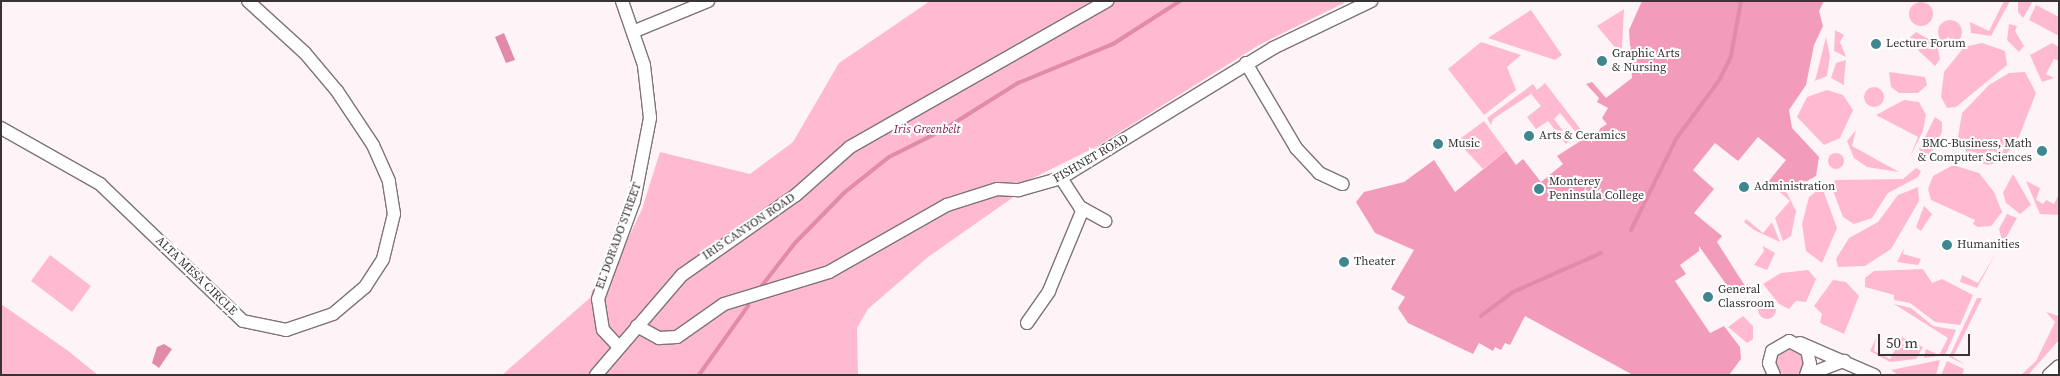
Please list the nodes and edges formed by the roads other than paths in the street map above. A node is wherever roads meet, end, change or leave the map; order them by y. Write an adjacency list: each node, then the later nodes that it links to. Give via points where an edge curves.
1 (248, 1): 8 (street, ALTA MESA CIRCLE, via 305,53 337,91 373,145 389,182 394,214 383,259 354,298 333,314 286,330 243,321 100,184)
2 (622, 1): 6 (street, EL DORADO STREET)
3 (708, 1): 6 (street)
4 (1107, 1): 14 (street, IRIS CANYON ROAD, via 850,147 796,195 682,275)
5 (1371, 1): 7 (street, FISHNET ROAD)
6 (635, 31): 16 (street, EL DORADO STREET, via 648,94 645,160 598,299 603,330)
7 (1246, 64): 9 (street, FISHNET ROAD); 10 (street, via 1296,148 1319,173)
8 (1, 128)
9 (1061, 178): 11 (street, via 1068,194); 14 (street, FISHNET ROAD, via 1019,190 997,189 947,204 829,272 724,304 677,337 659,338)
10 (1343, 184)
11 (1083, 209): 12 (street); 13 (street, via 1049,291)
12 (1105, 221)
13 (1027, 324)
14 (637, 326): 16 (street, IRIS CANYON ROAD)
15 (1796, 342): 17 (street); 20 (street, via 1783,342 1772,351 1769,364); 21 (street, via 1810,357)
16 (619, 347): 19 (street, IRIS CANYON ROAD)
17 (1844, 360): 21 (street); 22 (street)
18 (2059, 366): 23 (street)
19 (596, 375)
20 (1774, 375)
21 (1806, 375)
22 (1874, 375)
23 (2049, 375)

